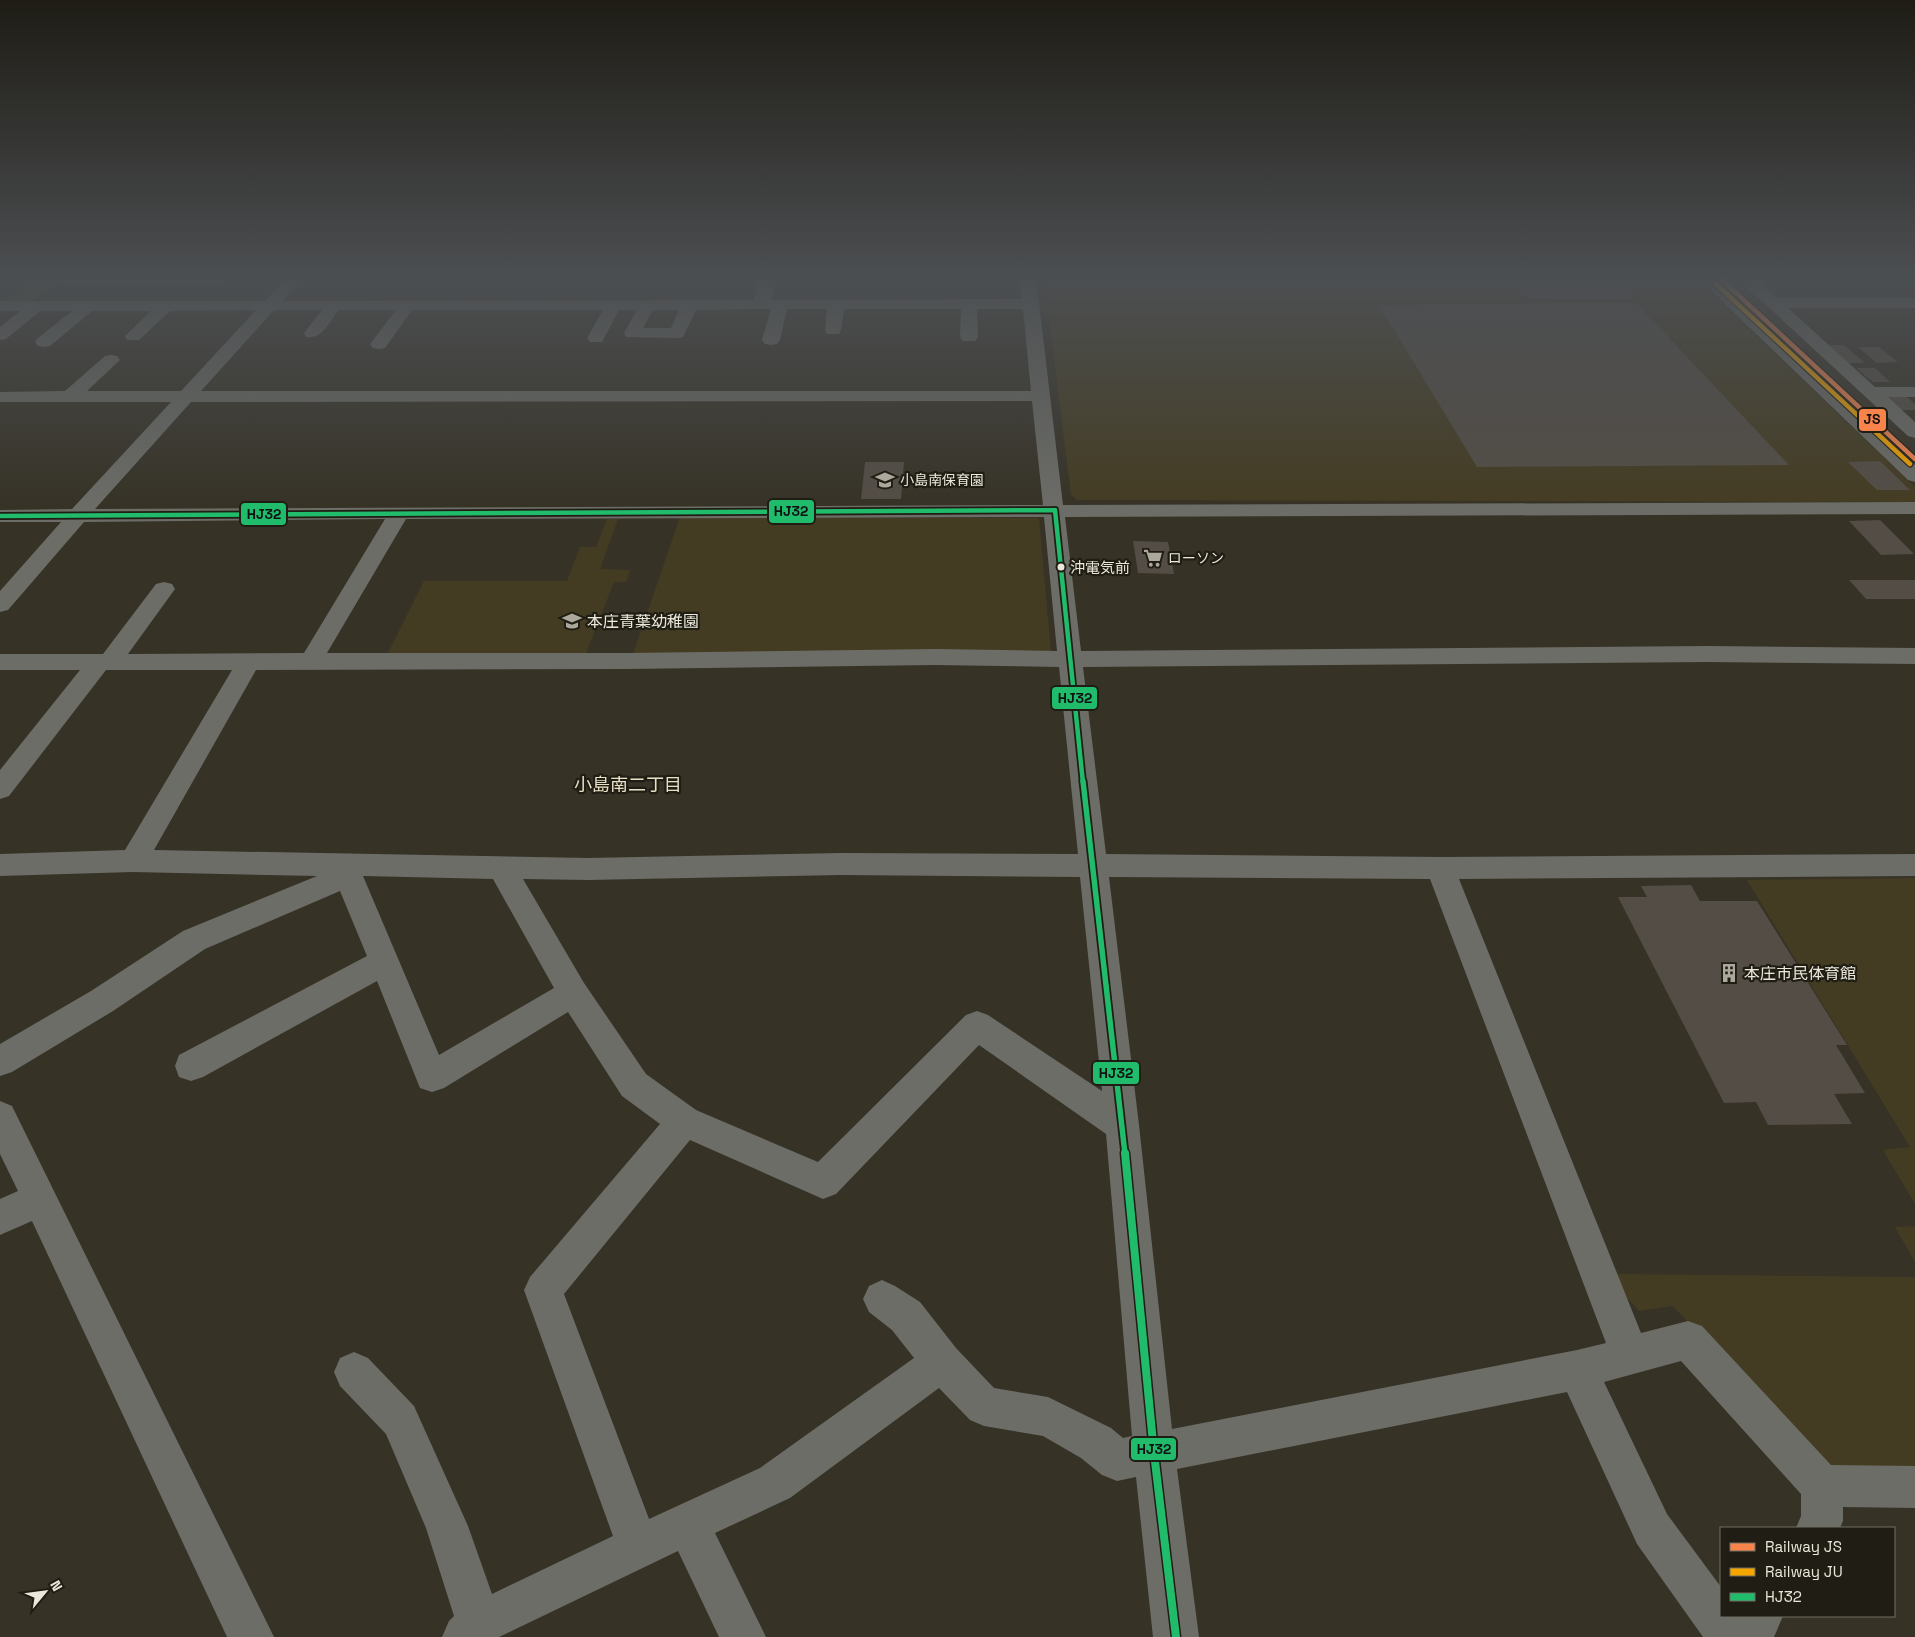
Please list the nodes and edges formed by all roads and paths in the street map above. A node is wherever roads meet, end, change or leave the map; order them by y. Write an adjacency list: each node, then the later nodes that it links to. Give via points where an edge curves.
1 (226, 354): 8 (street)
2 (1037, 354): 9 (street)
3 (1787, 354): 13 (street)
4 (1828, 354): 6 (street)
5 (111, 360): 11 (street)
6 (1869, 392): 7 (street); 12 (street)
7 (1915, 392)
8 (189, 396): 9 (street); 11 (street); 17 (street)
9 (1042, 396): 15 (street)
10 (0, 397): 11 (street)
11 (70, 397)
12 (1915, 432)
13 (1915, 476)
14 (1915, 508): 15 (street)
15 (1055, 510): 16 (street); 22 (street)
16 (399, 513): 17 (street); 24 (street)
17 (78, 515): 18 (street); 20 (street)
18 (0, 516)
19 (164, 588): 23 (street)
20 (0, 605)
21 (1915, 656): 22 (street, via 1708,654)
22 (1071, 659): 24 (street); 30 (street)
23 (105, 661): 25 (street); 26 (street); 27 (street)
24 (311, 661): 26 (street)
25 (0, 662)
26 (248, 663): 28 (street)
27 (0, 789)
28 (133, 861): 29 (street); 34 (street)
29 (0, 865)
30 (1092, 865): 32 (street); 33 (street); 41 (street)
31 (1915, 865): 33 (street)
32 (502, 868): 34 (street); 36 (street)
33 (1440, 868): 45 (street)
34 (346, 870): 35 (street); 37 (street, via 194,940 102,1001)
35 (384, 962): 36 (street, via 432,1077); 38 (street)
36 (573, 993): 40 (street, via 634,1084)
37 (0, 1062)
38 (191, 1066)
39 (0, 1117): 42 (street)
40 (684, 1121): 41 (street, via 824,1182 977,1025); 54 (street, via 542,1290)
41 (1122, 1125): 49 (street)
42 (39, 1200): 43 (street); 57 (street)
43 (0, 1217)
44 (882, 1299): 46 (street, via 906,1316)
45 (1630, 1354): 47 (street); 50 (street, via 1688,1340)
46 (942, 1362): 49 (street, via 984,1406 1048,1417 1096,1443 1117,1460); 52 (street, via 775,1483)
47 (1577, 1370): 49 (street); 60 (street, via 1652,1529)
48 (354, 1372): 56 (street, via 400,1420 447,1526)
49 (1154, 1453): 59 (street)
50 (1822, 1486): 51 (street); 53 (street, via 1822,1521)
51 (1915, 1487)
52 (688, 1524): 54 (street); 58 (street)
53 (1818, 1527)
54 (638, 1547): 56 (street)
55 (1760, 1617): 61 (street)
56 (472, 1630)
57 (251, 1637)
58 (744, 1637)
59 (1176, 1637)
60 (1730, 1637)
61 (1747, 1637)

